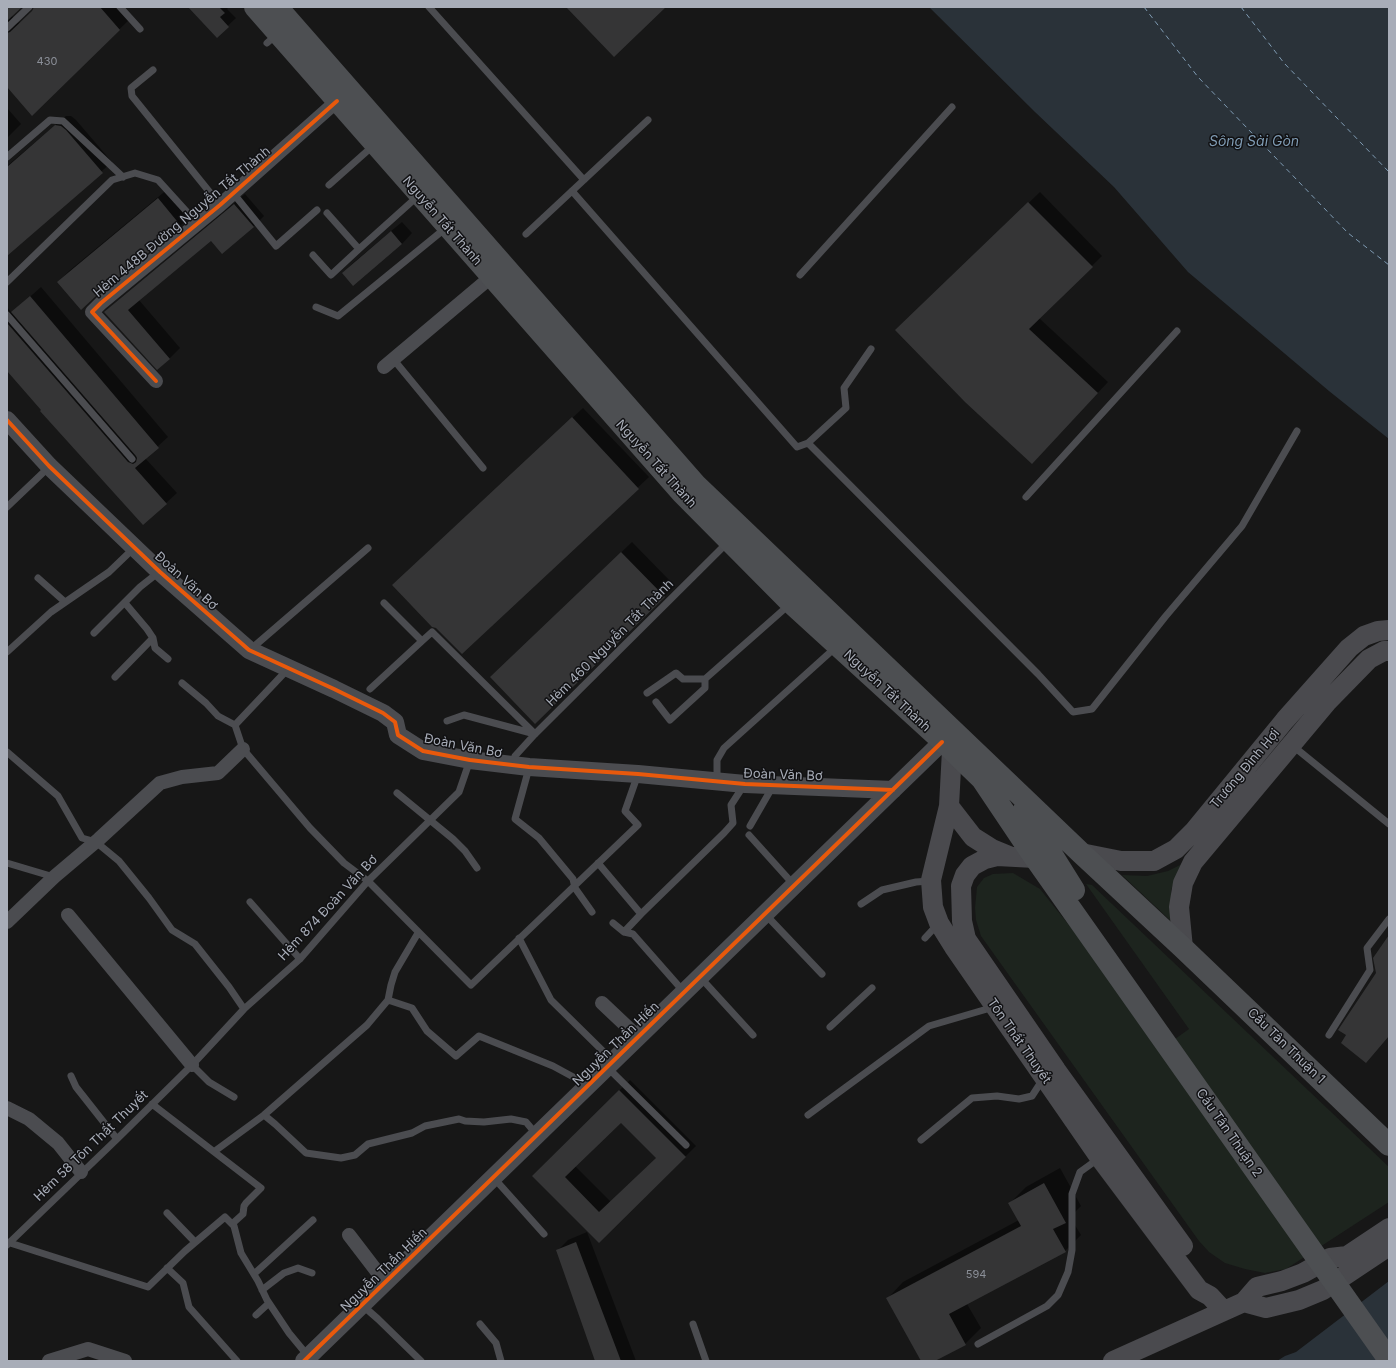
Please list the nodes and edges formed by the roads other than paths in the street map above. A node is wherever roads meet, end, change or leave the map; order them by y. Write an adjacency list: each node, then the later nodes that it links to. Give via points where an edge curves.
1 (29, 7): 6 (lane)
2 (120, 7): 7 (lane)
3 (255, 7): 9 (main road, Nguyễn Tất Thành, via 273,38)
4 (277, 7): 82 (main road, Nguyễn Tất Thành, via 696,485)
5 (429, 7): 15 (lane)
6 (7, 28)
7 (140, 29)
8 (153, 70): 20 (lane, via 131,88 132,96)
9 (337, 101): 12 (main road, Nguyễn Tất Thành); 18 (street, Hẻm 448B Đường Nguyễn Tất Thành)
10 (952, 107): 28 (lane)
11 (648, 120): 15 (lane)
12 (374, 144): 16 (lane); 19 (main road, Nguyễn Tất Thành)
13 (7, 157): 14 (lane, via 50,120 63,121)
14 (123, 177): 23 (lane, via 136,173 158,180); 30 (lane, via 112,180)
15 (584, 180): 17 (lane)
16 (329, 185)
17 (572, 191): 25 (lane); 39 (lane, via 797,447)
18 (233, 193): 20 (street, Hẻm 448B Đường Nguyễn Tất Thành); 21 (lane, via 276,246)
19 (419, 195): 24 (main road, Nguyễn Tất Thành); 26 (lane)
20 (220, 205): 23 (street, Hẻm 448B Đường Nguyễn Tất Thành)
21 (317, 210)
22 (327, 213): 26 (lane)
23 (198, 223): 36 (street, Hẻm 448B Đường Nguyễn Tất Thành, via 92,312)
24 (447, 227): 29 (main road, Nguyễn Tất Thành); 31 (lane, via 338,316)
25 (526, 234)
26 (359, 249): 27 (lane, via 331,275)
27 (313, 255)
28 (800, 275)
29 (491, 277): 35 (street); 45 (main road, Nguyễn Tất Thành, via 650,458)
30 (7, 282)
31 (316, 307)
32 (7, 316): 40 (lane)
33 (1178, 331): 43 (lane)
34 (871, 349): 39 (lane, via 844,388 846,408)
35 (389, 363): 42 (lane)
36 (156, 381)
37 (7, 420): 41 (street, Đoàn Văn Bơ)
38 (1298, 431): 39 (lane, via 1242,526 1092,709 1073,712)
39 (808, 443)
40 (132, 459)
41 (49, 466): 44 (lane); 46 (street, Đoàn Văn Bơ)
42 (483, 468)
43 (1026, 497)
44 (7, 507)
45 (729, 542): 53 (main road, Nguyễn Tất Thành); 73 (lane, Hẻm 460 Nguyễn Tất Thành)
46 (134, 548): 48 (street, Đoàn Văn Bơ); 50 (lane, via 109,572)
47 (368, 548): 59 (lane)
48 (160, 572): 51 (lane, via 140,587); 59 (street, Đoàn Văn Bơ)
49 (38, 578): 50 (lane)
50 (65, 602): 61 (lane)
51 (125, 603): 55 (lane); 56 (lane)
52 (384, 603): 57 (lane)
53 (791, 603): 58 (main road, Nguyễn Tất Thành); 65 (lane)
54 (1389, 630): 70 (main road, Trương Đình Hợi, via 1364,636 1349,648)
55 (94, 633)
56 (153, 638): 62 (lane, via 155,648); 64 (lane)
57 (422, 640): 67 (lane); 73 (lane, via 432,632)
58 (837, 645): 75 (main road, Nguyễn Tất Thành); 81 (lane, via 724,748 718,760)
59 (249, 650): 63 (street, Đoàn Văn Bơ)
60 (1389, 651): 74 (main road, Trương Đình Hợi, via 1369,659)
61 (7, 652)
62 (168, 659)
63 (289, 668): 72 (lane); 78 (street, Đoàn Văn Bơ, via 383,713 395,722 398,735 423,751)
64 (115, 677)
65 (705, 679): 68 (lane, via 683,679 676,673); 69 (lane, via 705,688 670,720)
66 (182, 683): 72 (lane, via 218,716)
67 (370, 689)
68 (647, 693)
69 (656, 702)
70 (1285, 720): 74 (main road); 93 (main road, Trương Đình Hợi, via 1194,831 1176,849 1154,860 1146,861 1122,861)
71 (447, 721): 73 (lane, via 464,715)
72 (235, 725): 76 (lane)
73 (535, 734): 79 (lane, Hẻm 460 Nguyễn Tất Thành, via 515,756)
74 (1291, 744): 89 (lane); 119 (main road, Trương Đình Hợi, via 1193,862 1183,883 1179,907)
75 (947, 746): 85 (street, Nguyễn Thần Hiến); 87 (main road, Tôn Thất Thuyết); 95 (main road, Nguyễn Tất Thành, via 982,778)
76 (243, 749): 92 (street, via 218,773 182,777 160,783); 100 (lane, via 310,828 344,863)
77 (7, 752): 92 (lane, via 58,796 82,838)
78 (470, 760): 79 (street, Đoàn Văn Bơ); 88 (lane, Hẻm 874 Đoàn Văn Bơ, via 460,792)
79 (521, 766): 80 (street, Đoàn Văn Bơ); 103 (lane, Hẻm 460 Nguyễn Tất Thành, via 515,819 539,838 573,879)
80 (638, 774): 81 (street, Đoàn Văn Bơ); 97 (lane, via 625,811 638,825)
81 (717, 781): 83 (street, Đoàn Văn Bơ)
82 (1006, 781): 93 (main road, Nguyễn Tất Thành); 105 (main road, Nguyễn Tất Thành)
83 (745, 784): 84 (street, Đoàn Văn Bơ); 108 (lane, via 731,805 733,823)
84 (774, 784): 85 (street, Đoàn Văn Bơ); 90 (lane)
85 (893, 790): 102 (street, Nguyễn Thần Hiến)
86 (397, 793): 88 (lane)
87 (949, 806): 94 (main road, via 973,837); 101 (main road, Tôn Thất Thuyết)
88 (430, 820): 98 (lane, via 465,851); 100 (lane, Hẻm 874 Đoàn Văn Bơ)
89 (1389, 824)
90 (750, 826)
91 (749, 835): 102 (lane)
92 (96, 842): 99 (street); 128 (lane, via 119,861 172,930 195,944)
93 (1081, 853): 119 (main road, Nguyễn Tất Thành)
94 (1010, 856): 95 (main road); 135 (main road, Tôn Thất Thuyết, via 985,858 972,866 965,875 962,886 962,921 966,939)
95 (1035, 858): 105 (main road, Nguyễn Tất Thành)
96 (7, 863): 99 (lane)
97 (598, 863): 103 (lane); 108 (lane)
98 (477, 868)
99 (54, 877): 112 (street)
100 (368, 880): 116 (lane); 120 (lane, Hẻm 874 Đoàn Văn Bơ)
101 (931, 880): 106 (lane, via 882,890); 114 (main road, Tôn Thất Thuyết, via 933,907)
102 (794, 885): 109 (street, Nguyễn Thần Hiến)
103 (574, 886): 107 (lane); 117 (lane)
104 (250, 902): 120 (lane)
105 (1075, 903): 175 (main road, Cầu Tân Thuận 2); 178 (main road, Cầu Tân Thuận 2)
106 (861, 904)
107 (592, 912)
108 (641, 914): 115 (lane)
109 (765, 914): 121 (lane); 122 (street, Nguyễn Thần Hiến)
110 (68, 915): 134 (street)
111 (1389, 920): 131 (lane, via 1367,948 1370,970)
112 (7, 922)
113 (613, 922): 115 (lane)
114 (939, 923): 118 (lane); 127 (main road, Tôn Thất Thuyết)
115 (624, 932): 124 (lane, via 633,934)
116 (418, 933): 117 (lane, via 471,985); 125 (lane, via 395,972)
117 (519, 938): 133 (lane, via 551,1000)
118 (925, 938)
119 (1183, 948): 146 (main road, Cầu Tân Thuận 1)
120 (300, 959): 128 (lane, Hẻm 874 Đoàn Văn Bơ)
121 (822, 974)
122 (700, 977): 124 (street, Nguyễn Thần Hiến); 130 (lane)
123 (872, 988): 129 (lane)
124 (684, 992): 132 (street, Nguyễn Thần Hiến)
125 (388, 1000): 137 (lane, via 412,1008 427,1031 456,1056 479,1036 553,1066); 141 (lane, via 367,1025)
126 (602, 1003): 132 (street)
127 (996, 1007): 135 (main road, Tôn Thất Thuyết); 142 (lane, via 929,1026)
128 (244, 1009): 134 (lane, Hẻm 874 Đoàn Văn Bơ)
129 (830, 1027)
130 (754, 1035)
131 (1329, 1035)
132 (638, 1037): 133 (street, Nguyễn Thần Hiến)
133 (610, 1064): 137 (street, Nguyễn Thần Hiến); 147 (lane)
134 (192, 1065): 138 (lane, via 209,1082); 139 (lane, Hẻm 58 Tôn Thất Thuyết)
135 (1050, 1074): 145 (lane, via 1032,1096 1019,1100 997,1096 972,1098); 149 (main road, Tôn Thất Thuyết); 169 (main road, Tôn Thất Thuyết, via 1210,1284)
136 (71, 1076): 144 (lane, via 76,1087)
137 (588, 1085): 143 (street, Nguyễn Thần Hiến)
138 (234, 1097)
139 (152, 1104): 144 (lane, Hẻm 58 Tôn Thất Thuyết); 148 (lane)
140 (7, 1108): 150 (street, via 29,1119 58,1143)
141 (264, 1115): 143 (lane, via 306,1153 341,1158 355,1154 368,1144 412,1133 425,1126 459,1119 484,1122 511,1119 526,1122); 148 (lane)
142 (808, 1115)
143 (537, 1135): 151 (street, Nguyễn Thần Hiến)
144 (117, 1139): 150 (lane, Hẻm 58 Tôn Thất Thuyết)
145 (921, 1140)
146 (1389, 1145)
147 (686, 1146)
148 (215, 1151): 155 (lane, via 260,1188 244,1206 243,1214)
149 (1100, 1158): 169 (main road, Tôn Thất Thuyết, via 1199,1290); 176 (lane, via 1080,1172 1072,1194 1072,1250 1068,1272 1058,1295 1047,1306)
150 (81, 1172): 160 (lane, Hẻm 58 Tôn Thất Thuyết)
151 (493, 1177): 157 (lane); 166 (street, Nguyễn Thần Hiến)
152 (1389, 1212): 162 (main road, via 1340,1245)
153 (167, 1213): 159 (lane)
154 (313, 1220): 165 (lane)
155 (232, 1224): 159 (lane, via 225,1217); 165 (lane, via 241,1253)
156 (1389, 1228): 162 (main road, via 1348,1256)
157 (544, 1234)
158 (349, 1235): 166 (street)
159 (195, 1242): 163 (lane)
160 (8, 1243): 163 (lane, via 148,1287)
161 (1389, 1246): 168 (main road, via 1323,1290 1299,1300 1266,1308)
162 (1330, 1258): 168 (main road, via 1282,1281 1257,1287)
163 (167, 1268): 181 (lane, via 183,1283 189,1307)
164 (312, 1273): 167 (lane, via 298,1268 284,1273)
165 (254, 1274): 167 (lane)
166 (386, 1282): 171 (street, Nguyễn Thần Hiến)
167 (262, 1290): 170 (lane)
168 (1244, 1302): 169 (main road)
169 (1217, 1303): 185 (main road)
170 (269, 1304): 172 (lane); 177 (lane)
171 (362, 1305): 177 (street, Nguyễn Thần Hiến); 182 (lane)
172 (256, 1316)
173 (480, 1324): 183 (lane, via 496,1343)
174 (693, 1324): 184 (lane)
175 (1389, 1336)
176 (978, 1344)
177 (306, 1359)
178 (1389, 1360)
179 (49, 1361): 180 (street, via 88,1349)
180 (125, 1361)
181 (237, 1361)
182 (421, 1361)
183 (501, 1361)
184 (706, 1361)
185 (1113, 1361)

